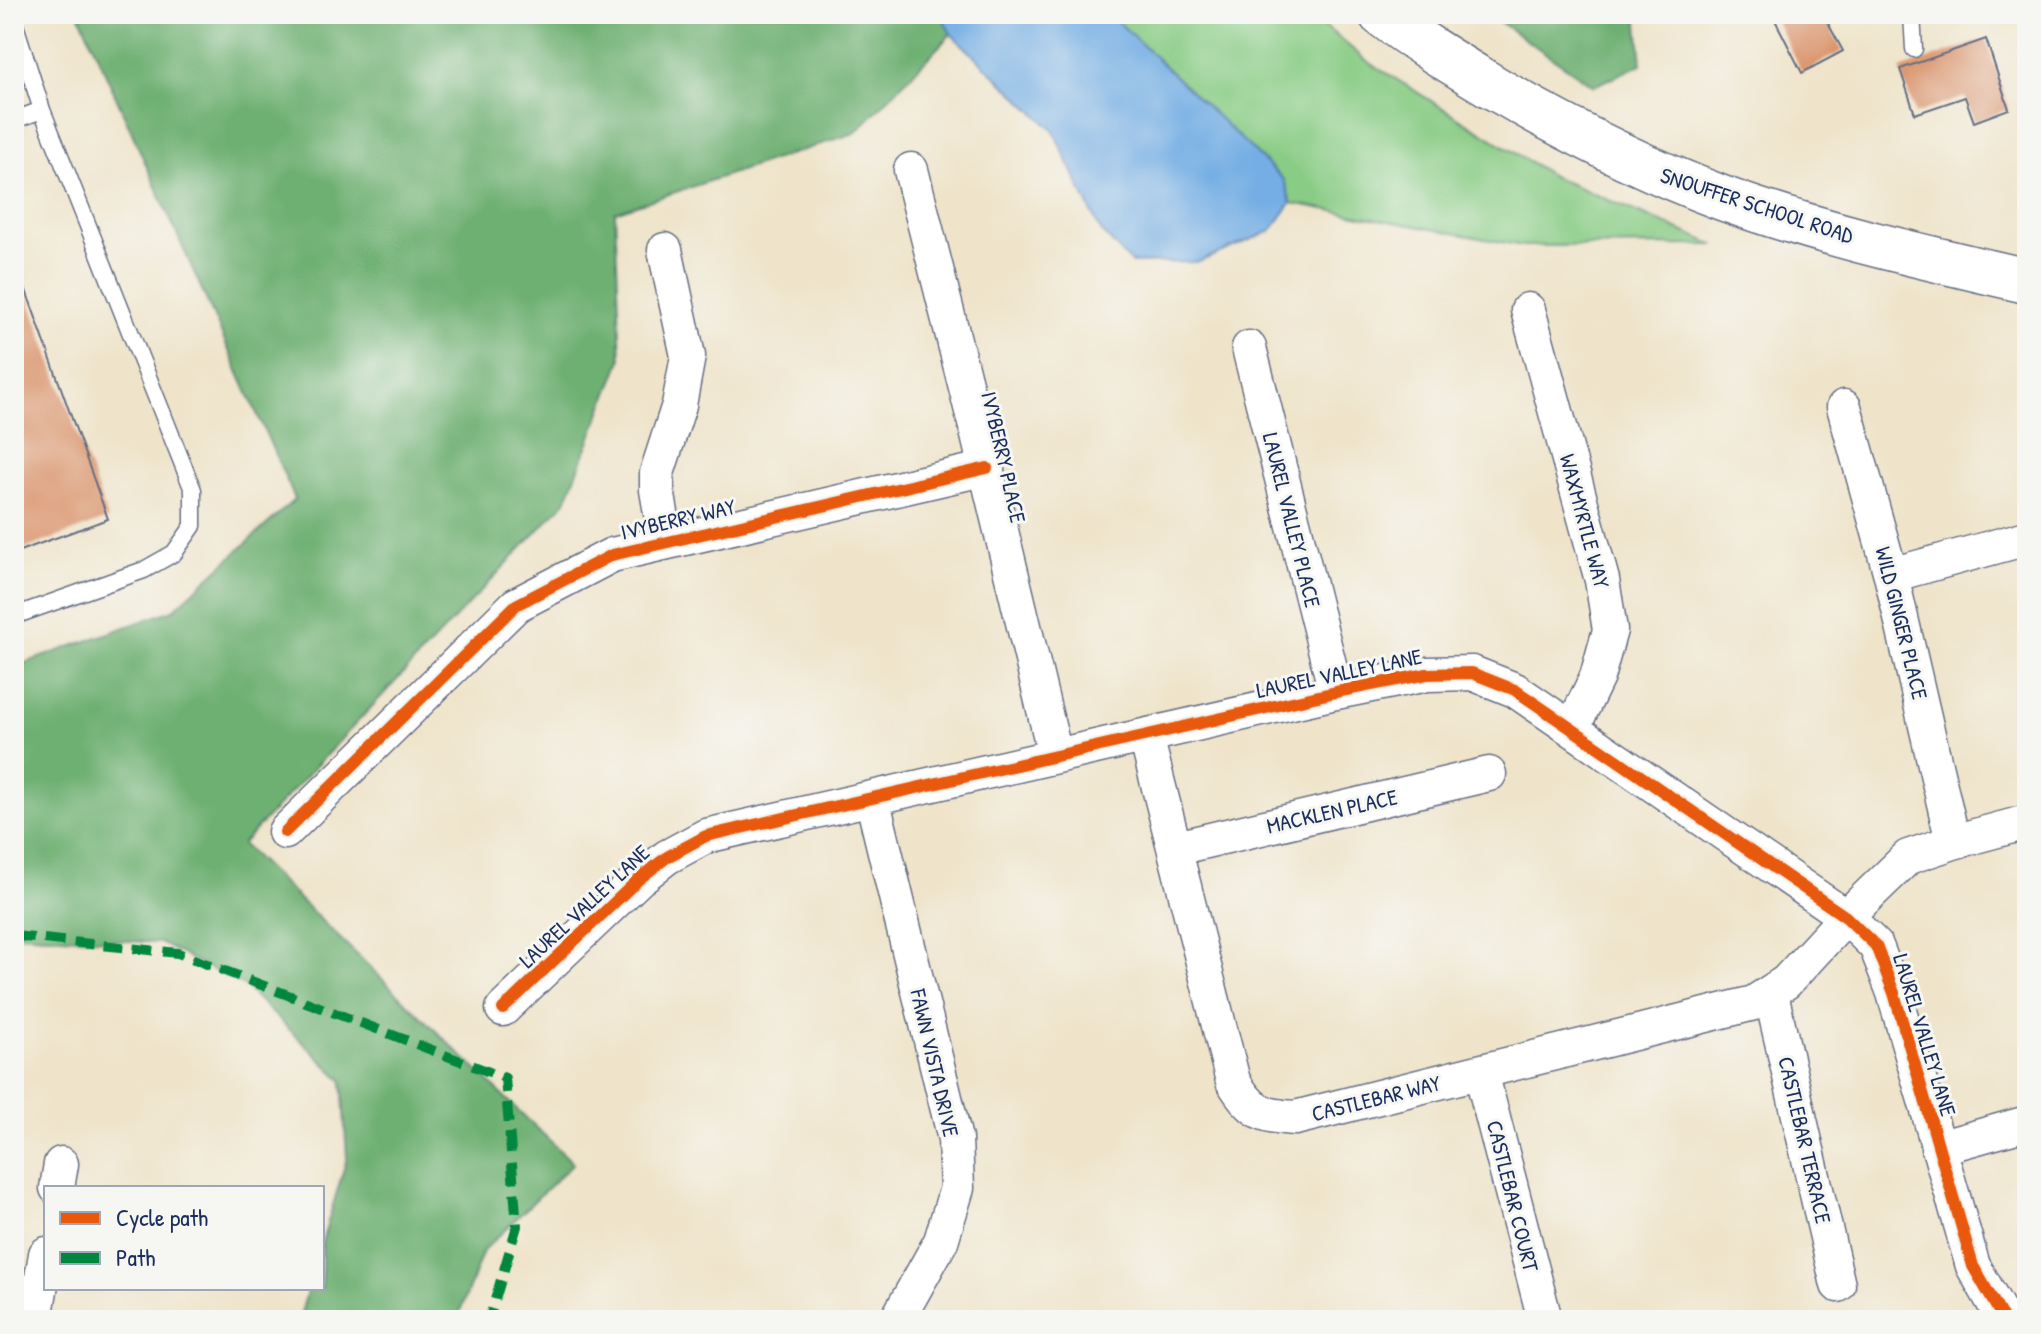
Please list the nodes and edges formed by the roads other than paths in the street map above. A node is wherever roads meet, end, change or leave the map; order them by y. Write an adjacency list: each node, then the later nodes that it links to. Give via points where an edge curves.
1 (1381, 14): 9 (main road, SNOUFFER SCHOOL ROAD, via 1554,123 1627,159 1724,199)
2 (1912, 14): 4 (lane)
3 (14, 22): 5 (lane)
4 (1914, 49)
5 (42, 110): 6 (lane); 17 (lane, via 193,490 193,526 174,553 144,570)
6 (14, 120)
7 (911, 170): 13 (street, IVYBERRY PLACE)
8 (665, 250): 15 (street, via 688,356 657,473)
9 (2027, 281)
10 (1528, 310): 19 (street, WAXMYRTLE WAY, via 1602,580 1610,630 1597,677)
11 (1249, 348): 18 (street, LAUREL VALLEY PLACE)
12 (1844, 407): 16 (street, WILD GINGER PLACE)
13 (987, 468): 15 (street, IVYBERRY WAY); 21 (street, IVYBERRY PLACE)
14 (2027, 538): 16 (street)
15 (666, 542): 25 (street, IVYBERRY WAY, via 612,555 516,605)
16 (1891, 575): 26 (street, WILD GINGER PLACE)
17 (14, 616)
18 (1336, 692): 19 (street, LAUREL VALLEY LANE, via 1427,674 1472,673 1515,690); 20 (street, LAUREL VALLEY LANE)
19 (1572, 729): 28 (street, LAUREL VALLEY LANE)
20 (1146, 736): 21 (street, LAUREL VALLEY LANE); 27 (street, CASTLEBAR WAY)
21 (1055, 755): 23 (street, LAUREL VALLEY LANE)
22 (1489, 774): 27 (street, MACKLEN PLACE)
23 (872, 798): 30 (street, LAUREL VALLEY LANE, via 706,836 667,857); 37 (street, FAWN VISTA DRIVE, via 955,1139 957,1188 941,1241)
24 (2027, 822): 26 (street, CASTLEBAR WAY)
25 (285, 832)
26 (1953, 842): 28 (street, CASTLEBAR WAY, via 1908,857)
27 (1176, 848): 31 (street, CASTLEBAR WAY, via 1233,1081 1246,1103 1268,1116 1295,1118)
28 (1846, 917): 29 (street, CASTLEBAR WAY); 33 (street, LAUREL VALLEY LANE, via 1876,946)
29 (1771, 994): 31 (street, CASTLEBAR WAY, via 1754,1003); 35 (street, CASTLEBAR TERRACE)
30 (503, 1009)
31 (1481, 1072): 38 (street, CASTLEBAR COURT)
32 (2027, 1123): 33 (street)
33 (1938, 1148): 39 (street, LAUREL VALLEY LANE, via 1973,1266)
34 (44, 1266): 36 (street)
35 (1838, 1285)
36 (35, 1320)
37 (897, 1320)
38 (1545, 1320)
39 (2004, 1320)

